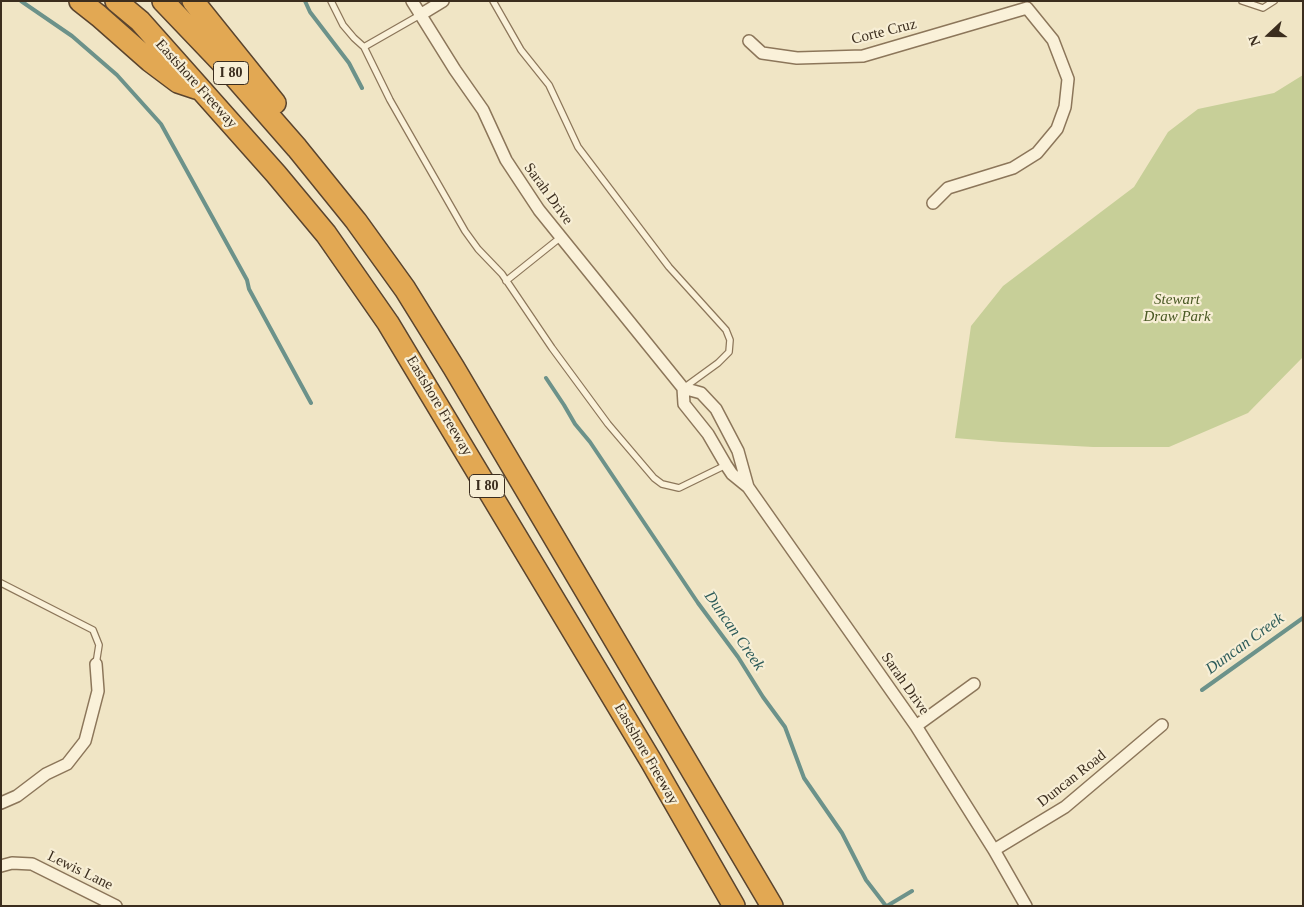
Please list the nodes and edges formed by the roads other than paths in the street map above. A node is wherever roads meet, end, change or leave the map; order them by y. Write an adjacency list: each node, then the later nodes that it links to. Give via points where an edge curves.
1 (80, 1): 15 (highway, via 178,82)
2 (116, 1): 15 (highway, Eastshore Freeway / I 80, via 140,21)
3 (163, 1): 16 (highway, Eastshore Freeway / I 80)
4 (193, 1): 16 (highway, via 272,98)
5 (331, 1): 14 (lane, via 343,25)
6 (412, 1): 12 (street, Sarah Drive)
7 (443, 1): 12 (street)
8 (493, 1): 20 (lane, via 521,50 549,84 578,147 669,267 726,330 730,340 729,352)
9 (1242, 1): 10 (lane, via 1263,8)
10 (1274, 1)
11 (1027, 5): 13 (street, Corte Cruz, via 863,56 797,58 762,53); 17 (street, via 1053,40 1068,80 1065,107 1057,129 1037,153 1013,168 948,188)
12 (420, 15): 14 (lane); 18 (street, Sarah Drive, via 483,110 506,160)
13 (749, 41)
14 (364, 47): 19 (lane, via 390,100 465,231)
15 (204, 91): 32 (highway, Eastshore Freeway / I 80, via 326,234 388,323)
16 (297, 148): 33 (highway, Eastshore Freeway / I 80, via 356,220 415,305)
17 (933, 203)
18 (561, 237): 19 (lane); 20 (street, Sarah Drive)
19 (506, 281): 21 (lane, via 603,416 654,478 662,484 679,488)
20 (683, 388): 21 (street, Sarah Drive, via 684,404 708,434); 22 (street, Sarah Drive, via 701,393 716,410 738,451)
21 (726, 465): 22 (street, Sarah Drive)
22 (748, 487): 27 (street, Sarah Drive)
23 (1, 583): 24 (lane, via 93,630 99,645)
24 (96, 664): 28 (street, via 98,690 85,741 67,764)
25 (974, 684): 27 (street)
26 (1162, 725): 29 (street, Duncan Road, via 1065,807)
27 (916, 726): 29 (street, Sarah Drive)
28 (1, 803)
29 (994, 850): 34 (street, Sarah Drive)
30 (1, 866): 31 (street, Lewis Lane, via 32,864)
31 (116, 906)
32 (734, 906)
33 (772, 906)
34 (1026, 906)

